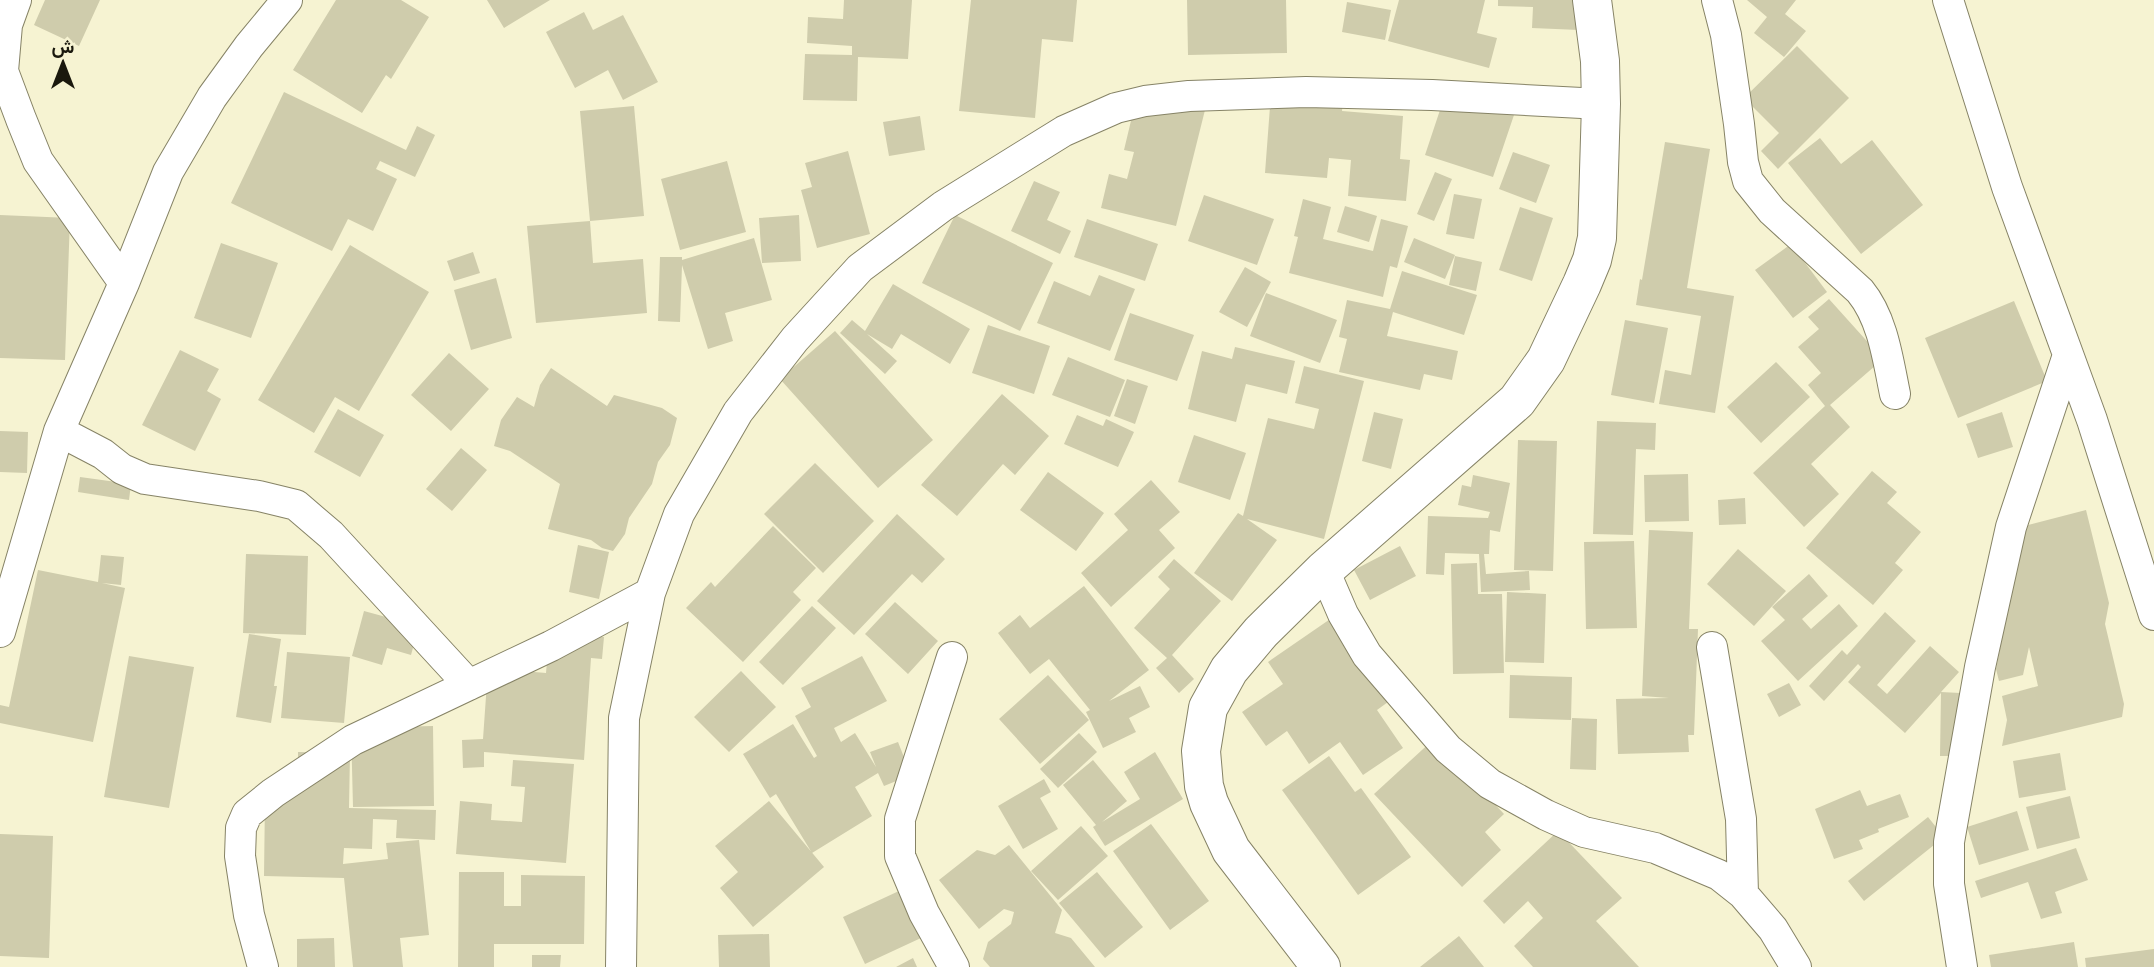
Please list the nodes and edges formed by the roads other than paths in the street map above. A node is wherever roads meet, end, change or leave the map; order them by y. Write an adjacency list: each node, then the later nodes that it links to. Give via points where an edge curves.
1 (16, 0): 7 (street, via 7,25 3,71 21,119 38,161)
2 (287, 0): 7 (street, via 212,97 168,172)
3 (1592, 0): 6 (street)
4 (1717, 0): 9 (street, via 1748,181 1772,211 1869,302)
5 (1948, 0): 8 (street, via 2007,187)
6 (1601, 104): 11 (street, via 1597,238 1583,284 1546,360 1517,401); 12 (street, via 1306,92 1189,96 1116,108 1064,131 943,206 860,268 795,339 731,424 680,514)
7 (124, 283): 10 (street)
8 (2068, 355): 13 (street); 24 (street, via 2011,527 1949,842 1949,884)
9 (1895, 394)
10 (59, 431): 14 (street); 17 (street, via 145,479 296,505 331,535)
11 (1324, 570): 18 (street, via 1367,655 1448,749 1490,784 1584,832 1655,848 1694,863); 22 (street, via 1230,670 1208,708 1201,751 1209,803 1231,850)
12 (650, 593): 17 (street); 20 (street, via 624,718)
13 (2154, 615)
14 (0, 632)
15 (1712, 647): 18 (street, via 1741,819)
16 (952, 657): 21 (street, via 900,819 900,856)
17 (469, 685): 19 (street, via 352,740 247,814 241,828 240,856)
18 (1743, 894): 23 (street)
19 (263, 967)
20 (621, 967)
21 (954, 967)
22 (1321, 967)
23 (1797, 967)
24 (1962, 967)

